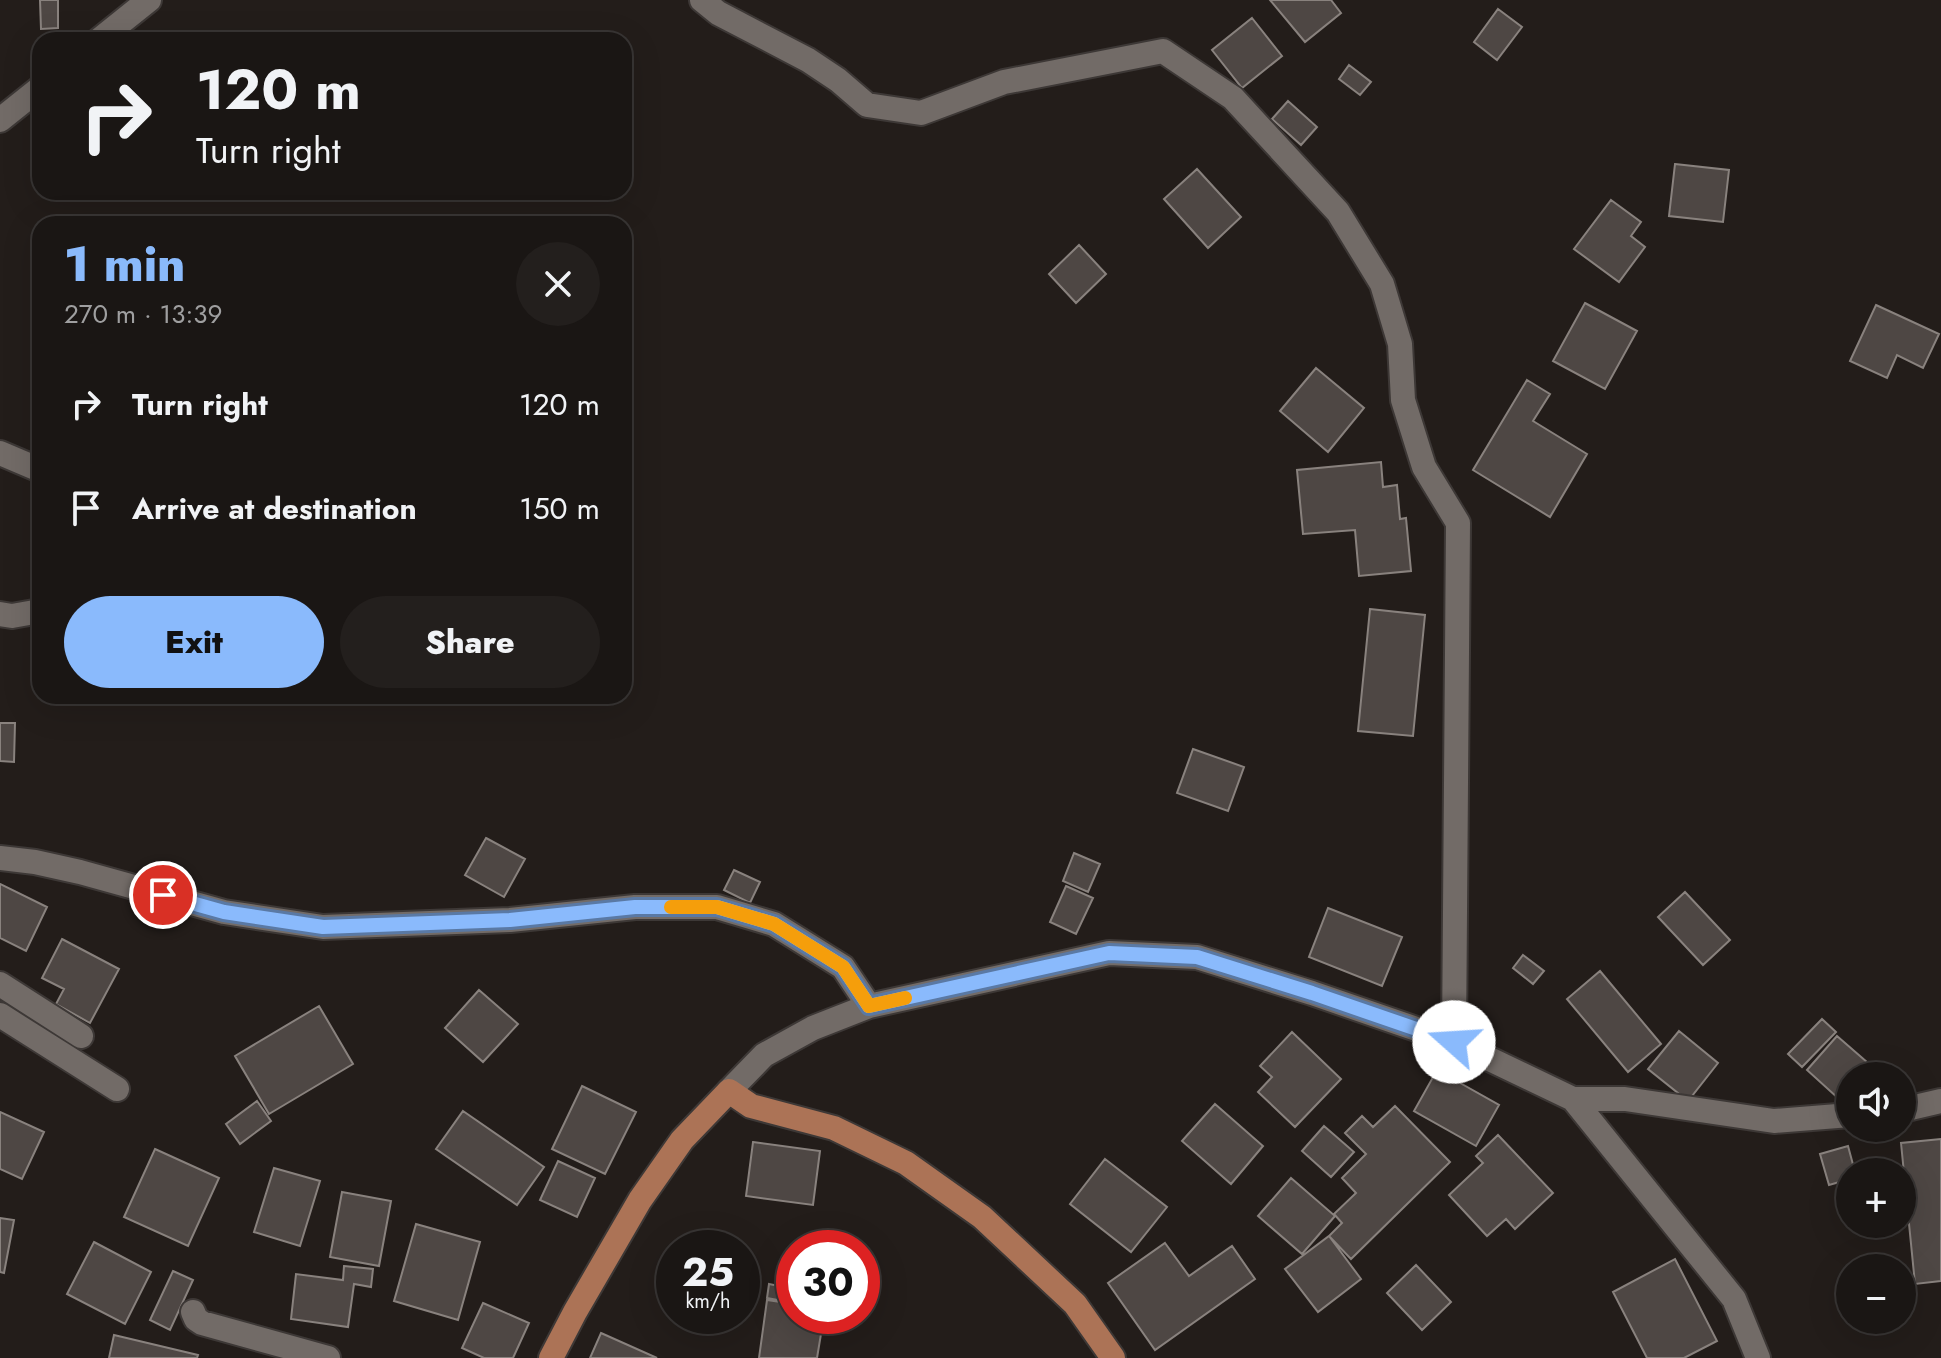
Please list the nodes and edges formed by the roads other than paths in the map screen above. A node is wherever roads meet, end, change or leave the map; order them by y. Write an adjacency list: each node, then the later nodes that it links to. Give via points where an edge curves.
1 (149, 0): 3 (street)
2 (702, 0): 15 (street, via 808,60 867,105 921,113 1004,82 1163,51 1233,98 1338,212 1382,284 1400,344 1403,400 1424,467 1458,523)
3 (109, 32)
4 (32, 94): 5 (street)
5 (0, 120)
6 (0, 453): 7 (street)
7 (32, 467)
8 (32, 612): 9 (street)
9 (0, 614)
10 (0, 858): 12 (street, via 80,872 224,912 323,927 510,920 635,907 717,907 774,924 843,967)
11 (0, 984): 14 (street)
12 (869, 1006): 15 (street, via 1109,953 1197,957); 17 (street, via 764,1055)
13 (0, 1015): 16 (street)
14 (81, 1036)
15 (1454, 1042): 18 (street)
16 (117, 1089)
17 (729, 1091): 24 (main road, via 682,1140 640,1200); 25 (main road, via 751,1106 834,1128 906,1163 982,1217 1075,1304)
18 (1573, 1099): 21 (street, via 1625,1099 1774,1121); 26 (street, via 1734,1299)
19 (1941, 1101): 20 (street)
20 (1916, 1107)
21 (1836, 1116)
22 (193, 1312): 23 (street, via 202,1323)
23 (328, 1358)
24 (551, 1358)
25 (1113, 1358)
26 (1758, 1358)

